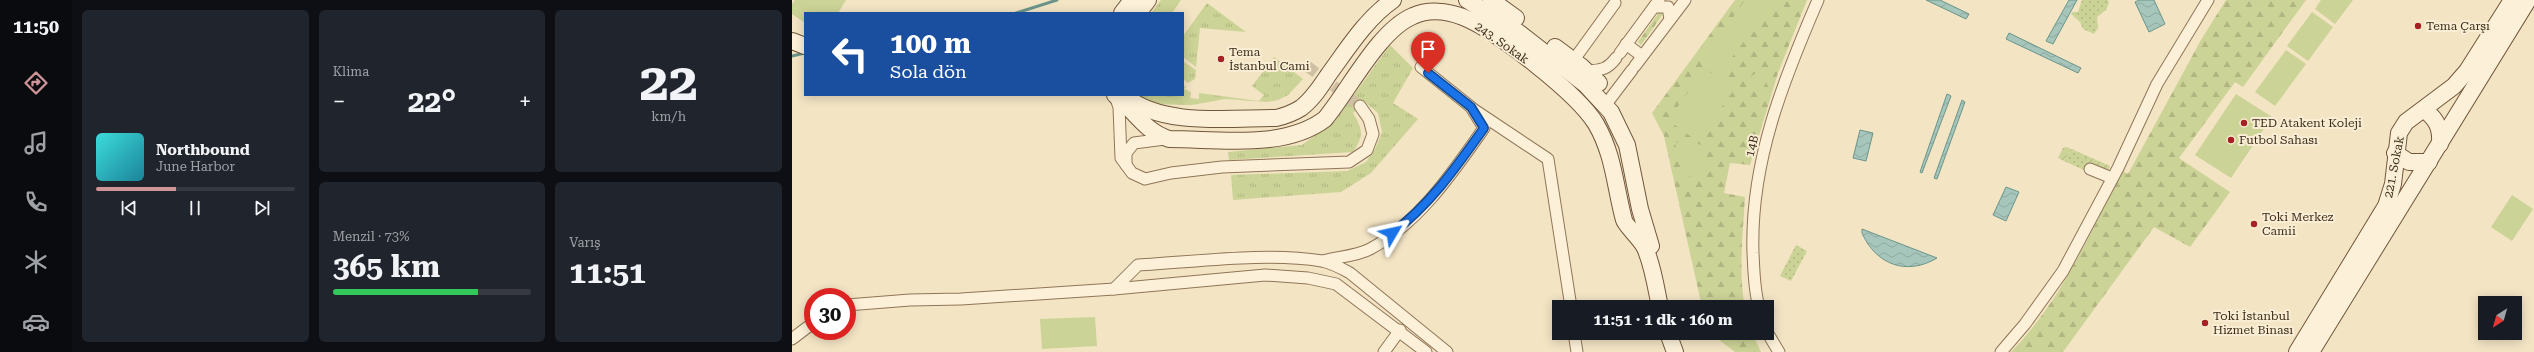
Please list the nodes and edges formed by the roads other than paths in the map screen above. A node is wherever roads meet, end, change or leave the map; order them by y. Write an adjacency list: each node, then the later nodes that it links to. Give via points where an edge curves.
1 (1132, 0): 13 (street)
2 (1148, 0): 14 (street)
3 (1393, 0): 17 (street, via 1377,11)
4 (1467, 0): 34 (street, 243. Sokak, via 1518,32 1586,85 1601,99)
5 (1491, 0): 23 (street)
6 (1685, 0): 15 (street)
7 (1818, 0): 50 (street, 14B, via 1779,98 1762,156 1752,218 1753,263)
8 (2208, 0): 42 (street, via 2157,84)
9 (2512, 0): 32 (street, 221. Sokak, via 2467,71 2454,86)
10 (2528, 0): 37 (street)
11 (1663, 3): 15 (street); 19 (street)
12 (1615, 4): 23 (street)
13 (1123, 12)
14 (1139, 12)
15 (1670, 19): 21 (street)
16 (792, 41): 18 (street)
17 (1353, 41): 20 (street, via 1353,49 1358,55); 22 (street)
18 (804, 46)
19 (1621, 52): 21 (street); 23 (street, via 1609,67 1603,70)
20 (1372, 55): 25 (street, 243. Sokak); 48 (street, 243. Sokak, via 1399,23 1427,12 1444,12 1481,26 1557,82 1582,105 1606,142 1624,222 1637,234 1646,249)
21 (1642, 56): 29 (street)
22 (1336, 64): 25 (street, via 1344,62 1351,65 1355,71); 28 (street, via 1314,96 1302,107 1276,118 1167,116 1144,109)
23 (1580, 66): 29 (street, via 1603,88)
24 (1421, 67): 31 (street)
25 (1355, 78): 36 (street, 243. Sokak, via 1325,119 1302,132 1270,140)
26 (1115, 96): 40 (street, via 1119,107 1121,158)
27 (1116, 96): 36 (street, 243. Sokak, via 1144,126)
28 (1124, 96)
29 (1610, 99): 34 (street)
30 (1360, 106): 40 (street, via 1369,119 1373,134 1367,150 1349,162 1222,167 1145,179)
31 (1471, 107): 33 (street); 35 (street)
32 (2425, 110): 37 (street, via 2440,128); 38 (street, 221. Sokak, via 2406,122 2399,133)
33 (1498, 125): 35 (street); 47 (street, via 1548,159)
34 (1620, 127): 49 (street, 243. Sokak, via 1632,161 1640,209)
35 (1484, 128): 43 (street, via 1456,167 1414,217 1369,250)
36 (1170, 139): 40 (street, via 1134,143 1126,153)
37 (2440, 144): 39 (street)
38 (2395, 153): 39 (street, via 2409,162); 67 (street, 221. Sokak, via 2393,184 2386,206)
39 (2429, 162): 68 (street, 221. Sokak)
40 (1127, 168)
41 (2090, 169): 42 (street)
42 (2112, 178): 66 (street, via 2062,271 2025,324)
43 (1322, 261): 44 (street, via 1263,258); 61 (street, via 1350,273)
44 (1138, 265): 45 (street, via 1140,277); 46 (street)
45 (1151, 285): 46 (street); 53 (street, via 1265,275 1308,278 1336,284)
46 (1114, 289): 51 (street)
47 (1570, 300)
48 (1658, 300)
49 (1666, 300)
50 (1758, 300)
51 (856, 305)
52 (804, 330): 54 (street)
53 (1400, 330): 59 (street); 60 (street)
54 (792, 339)
55 (1575, 340): 62 (street)
56 (1671, 340): 63 (street)
57 (1679, 340): 64 (street)
58 (1772, 340): 65 (street)
59 (1384, 352)
60 (1426, 352)
61 (1447, 352)
62 (1577, 352)
63 (1675, 352)
64 (1683, 352)
65 (1779, 352)
66 (2001, 352)
67 (2297, 352)
68 (2310, 352)

